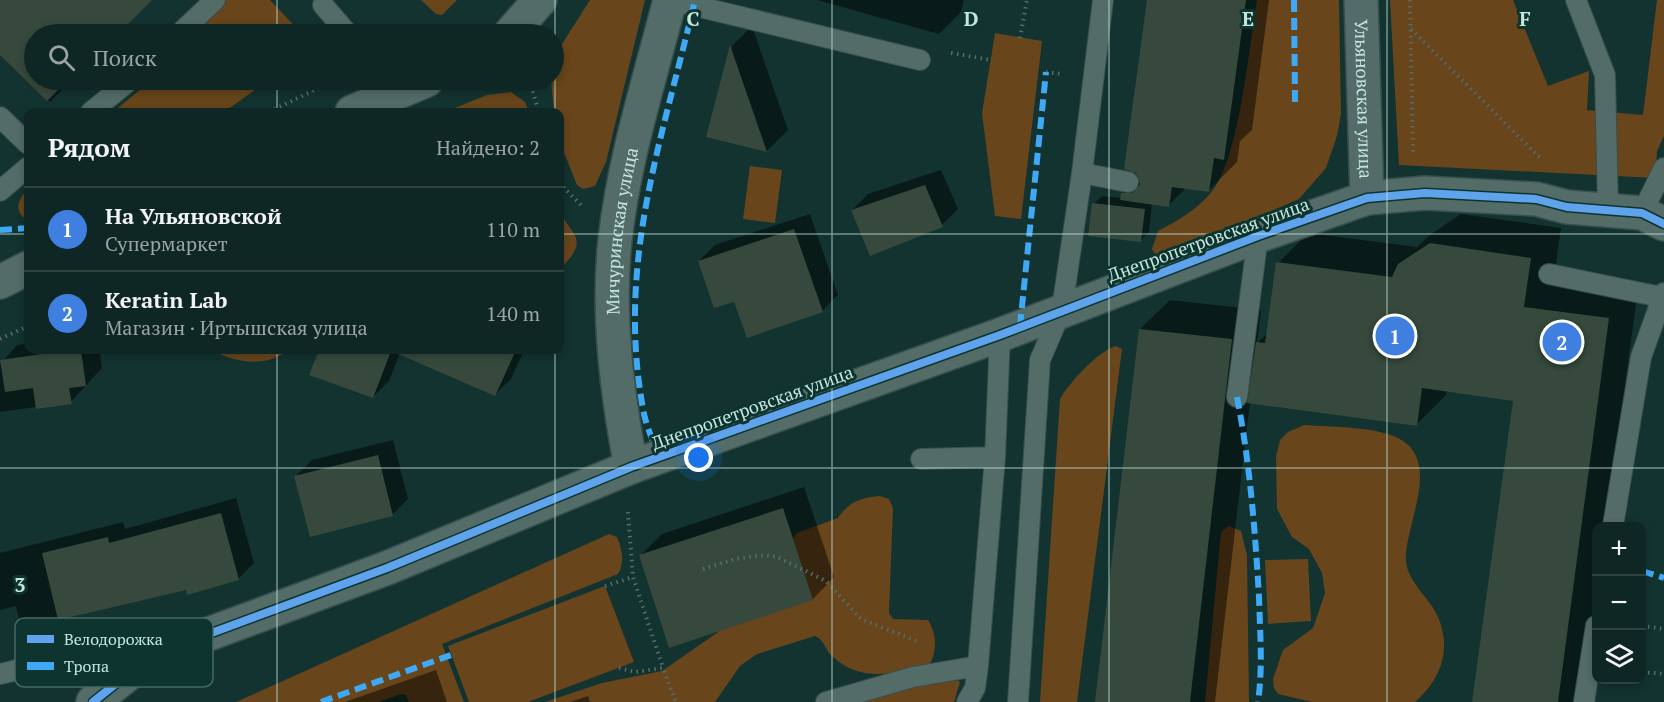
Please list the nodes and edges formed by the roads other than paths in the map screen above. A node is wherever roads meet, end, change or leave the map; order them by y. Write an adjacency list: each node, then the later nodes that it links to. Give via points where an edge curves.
1 (215, 0): 8 (lane)
2 (540, 0): 10 (street)
3 (670, 0): 11 (lane); 36 (street, Мичуринская улица, via 615,240 613,324 622,422)
4 (1103, 0): 20 (lane)
5 (1360, 0): 23 (street, Ульяновская улица)
6 (1576, 0): 25 (lane, via 1605,75)
7 (323, 5): 9 (lane)
8 (190, 24)
9 (339, 24)
10 (519, 24)
11 (920, 60)
12 (118, 90): 14 (lane)
13 (382, 90): 15 (street)
14 (96, 108)
15 (357, 108)
16 (0, 117): 17 (lane)
17 (24, 140)
18 (1664, 168): 24 (lane)
19 (24, 170): 22 (lane)
20 (1083, 173): 21 (lane); 31 (lane)
21 (1128, 182)
22 (0, 191)
23 (1367, 198): 25 (street, Днепропетровская улица, via 1425,193 1536,199); 26 (street, Днепропетровская улица)
24 (1656, 205): 25 (street, Днепропетровская улица)
25 (1608, 210)
26 (1258, 236): 31 (street, Днепропетровская улица); 33 (lane)
27 (24, 270): 29 (street)
28 (1549, 274): 30 (lane)
29 (0, 282)
30 (1662, 295): 37 (lane, via 1641,357)
31 (1062, 309): 32 (street, Днепропетровская улица); 47 (lane, via 1040,360)
32 (1000, 335): 34 (lane); 36 (street, Днепропетровская улица)
33 (1237, 397)
34 (995, 457): 35 (lane); 40 (lane)
35 (921, 459)
36 (631, 466): 39 (street, Днепропетровская улица, via 387,568)
37 (1614, 522)
38 (1595, 630): 48 (lane)
39 (213, 632)
40 (978, 666): 45 (lane, via 913,677); 46 (lane, via 975,688)
41 (15, 671): 42 (lane, Днепропетровская улица)
42 (0, 674)
43 (112, 687): 44 (street)
44 (93, 702)
45 (826, 702)
46 (967, 702)
47 (1018, 702)
48 (1584, 702)

